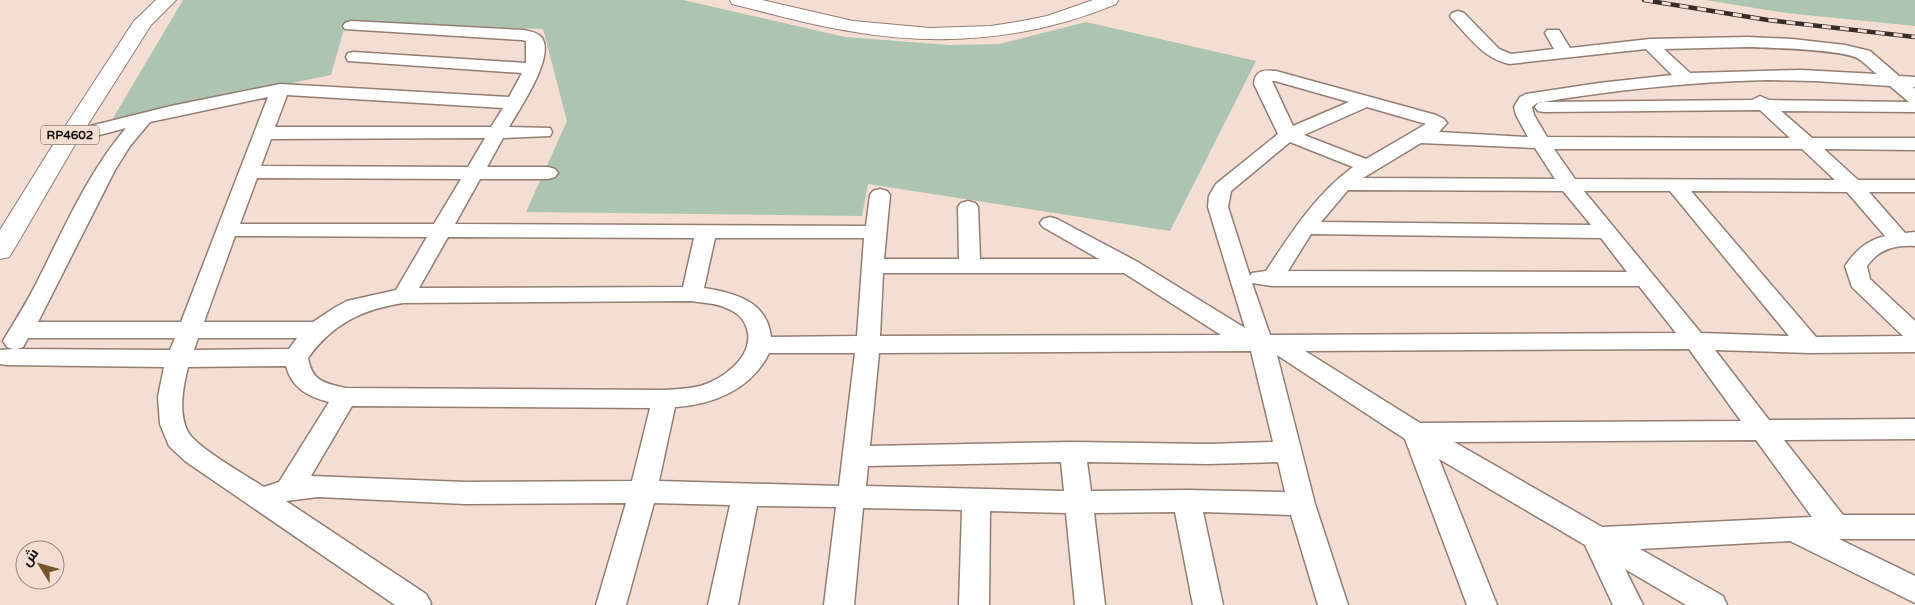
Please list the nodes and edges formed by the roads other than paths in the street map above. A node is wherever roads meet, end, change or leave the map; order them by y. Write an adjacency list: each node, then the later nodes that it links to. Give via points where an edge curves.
1 (167, 0): 4 (highway, RP4602, via 156,12)
2 (739, 0): 3 (highway, via 870,29 950,33 1022,27 1089,10)
3 (1109, 0)
4 (144, 11): 29 (highway, RP4602)
5 (1458, 16): 9 (street, via 1493,53 1500,56 1514,58)
6 (351, 26): 11 (street, via 529,36 536,44)
7 (1552, 33): 9 (street)
8 (1650, 44): 9 (street); 13 (street); 14 (street, via 1748,42 1846,50 1869,59)
9 (1565, 52)
10 (354, 57): 11 (street)
11 (533, 69): 19 (street)
12 (1733, 77): 13 (street); 14 (street, via 1802,75); 20 (street)
13 (1686, 79): 21 (street, via 1541,96 1526,100)
14 (1893, 81): 15 (street); 17 (street)
15 (1915, 82)
16 (280, 89): 19 (street); 23 (street); 26 (street)
17 (1915, 98)
18 (1365, 101): 27 (street); 27 (street, via 1276,76 1264,76 1263,84); 28 (street, via 1438,123)
19 (515, 103): 24 (street)
20 (1765, 105): 21 (street); 22 (street); 31 (street)
21 (1522, 107): 30 (street)
22 (1915, 107)
23 (144, 118): 29 (street); 61 (street, via 120,146 94,188)
24 (496, 132): 25 (street); 26 (street); 36 (street)
25 (543, 132)
26 (263, 133): 34 (street)
27 (1288, 135): 33 (street); 56 (street, via 1223,188 1219,196 1218,208)
28 (1419, 136): 30 (street); 33 (street)
29 (69, 137): 52 (highway, RP4602)
30 (1542, 143): 31 (street); 38 (street)
31 (1806, 144): 32 (street); 40 (street)
32 (1915, 144)
33 (1367, 166): 37 (street)
34 (249, 172): 36 (street); 46 (street)
35 (548, 173): 36 (street)
36 (475, 174): 47 (street)
37 (1342, 184): 38 (street); 45 (street)
38 (1569, 185): 39 (street); 50 (street)
39 (1675, 185): 40 (street); 68 (street)
40 (1852, 186): 41 (street); 51 (street)
41 (1915, 186)
42 (880, 195): 49 (street)
43 (968, 207): 55 (street)
44 (1050, 223): 54 (street)
45 (1305, 228): 50 (street); 57 (street)
46 (228, 230): 47 (street); 62 (street)
47 (442, 230): 48 (street); 60 (street)
48 (706, 230): 49 (street); 59 (street)
49 (875, 232): 53 (street)
50 (1605, 232): 58 (street)
51 (1907, 239): 64 (street, via 1877,245 1861,256 1856,266 1860,282)
52 (0, 250)
53 (873, 266): 55 (street); 67 (street)
54 (1128, 266): 55 (street); 66 (street)
55 (970, 267)
56 (1239, 276): 57 (street); 66 (street)
57 (1272, 279): 58 (street)
58 (1644, 279): 65 (street)
59 (692, 294): 60 (street); 70 (street, via 730,301 743,307 755,319 761,332)
60 (403, 296): 63 (street, via 361,304 335,315)
61 (22, 330): 62 (street); 73 (street)
62 (190, 330): 63 (street); 72 (street)
63 (316, 330): 71 (street)
64 (1915, 334)
65 (1695, 341): 66 (street); 68 (street); 77 (street)
66 (1263, 343): 67 (street); 78 (street); 80 (street)
67 (868, 344): 70 (street); 81 (street)
68 (1810, 344): 69 (street)
69 (1915, 344)
70 (759, 345): 75 (street, via 755,357 742,371 718,389 692,397)
71 (296, 357): 72 (street); 74 (street, via 300,376 310,386)
72 (177, 359): 73 (street); 86 (street, via 171,402 178,439 194,454)
73 (3, 362)
74 (345, 397): 75 (street); 82 (street)
75 (665, 399): 83 (street)
76 (1915, 428): 77 (street)
77 (1763, 431): 78 (street); 91 (street)
78 (1416, 434): 94 (street); 104 (street)
79 (1073, 452): 80 (street); 81 (street); 89 (street)
80 (1287, 452): 90 (street)
81 (857, 456): 85 (street)
82 (288, 489): 83 (street, via 318,486 466,493); 86 (street)
83 (643, 492): 84 (street); 97 (street)
84 (746, 494): 85 (street); 98 (street)
85 (850, 496): 87 (street); 99 (street)
86 (259, 499): 96 (street)
87 (976, 500): 89 (street); 100 (street)
88 (1188, 501): 89 (street); 90 (street); 102 (street)
89 (1078, 502): 101 (street)
90 (1301, 504): 103 (street)
91 (1836, 527): 92 (street); 93 (street)
92 (1915, 527)
93 (1794, 530): 94 (street); 95 (street)
94 (1596, 539): 105 (street); 106 (street)
95 (1915, 590)
96 (416, 604)
97 (611, 605)
98 (722, 605)
99 (839, 605)
100 (974, 605)
101 (1090, 605)
102 (1208, 605)
103 (1333, 605)
104 (1482, 605)
105 (1628, 605)
106 (1712, 605)

